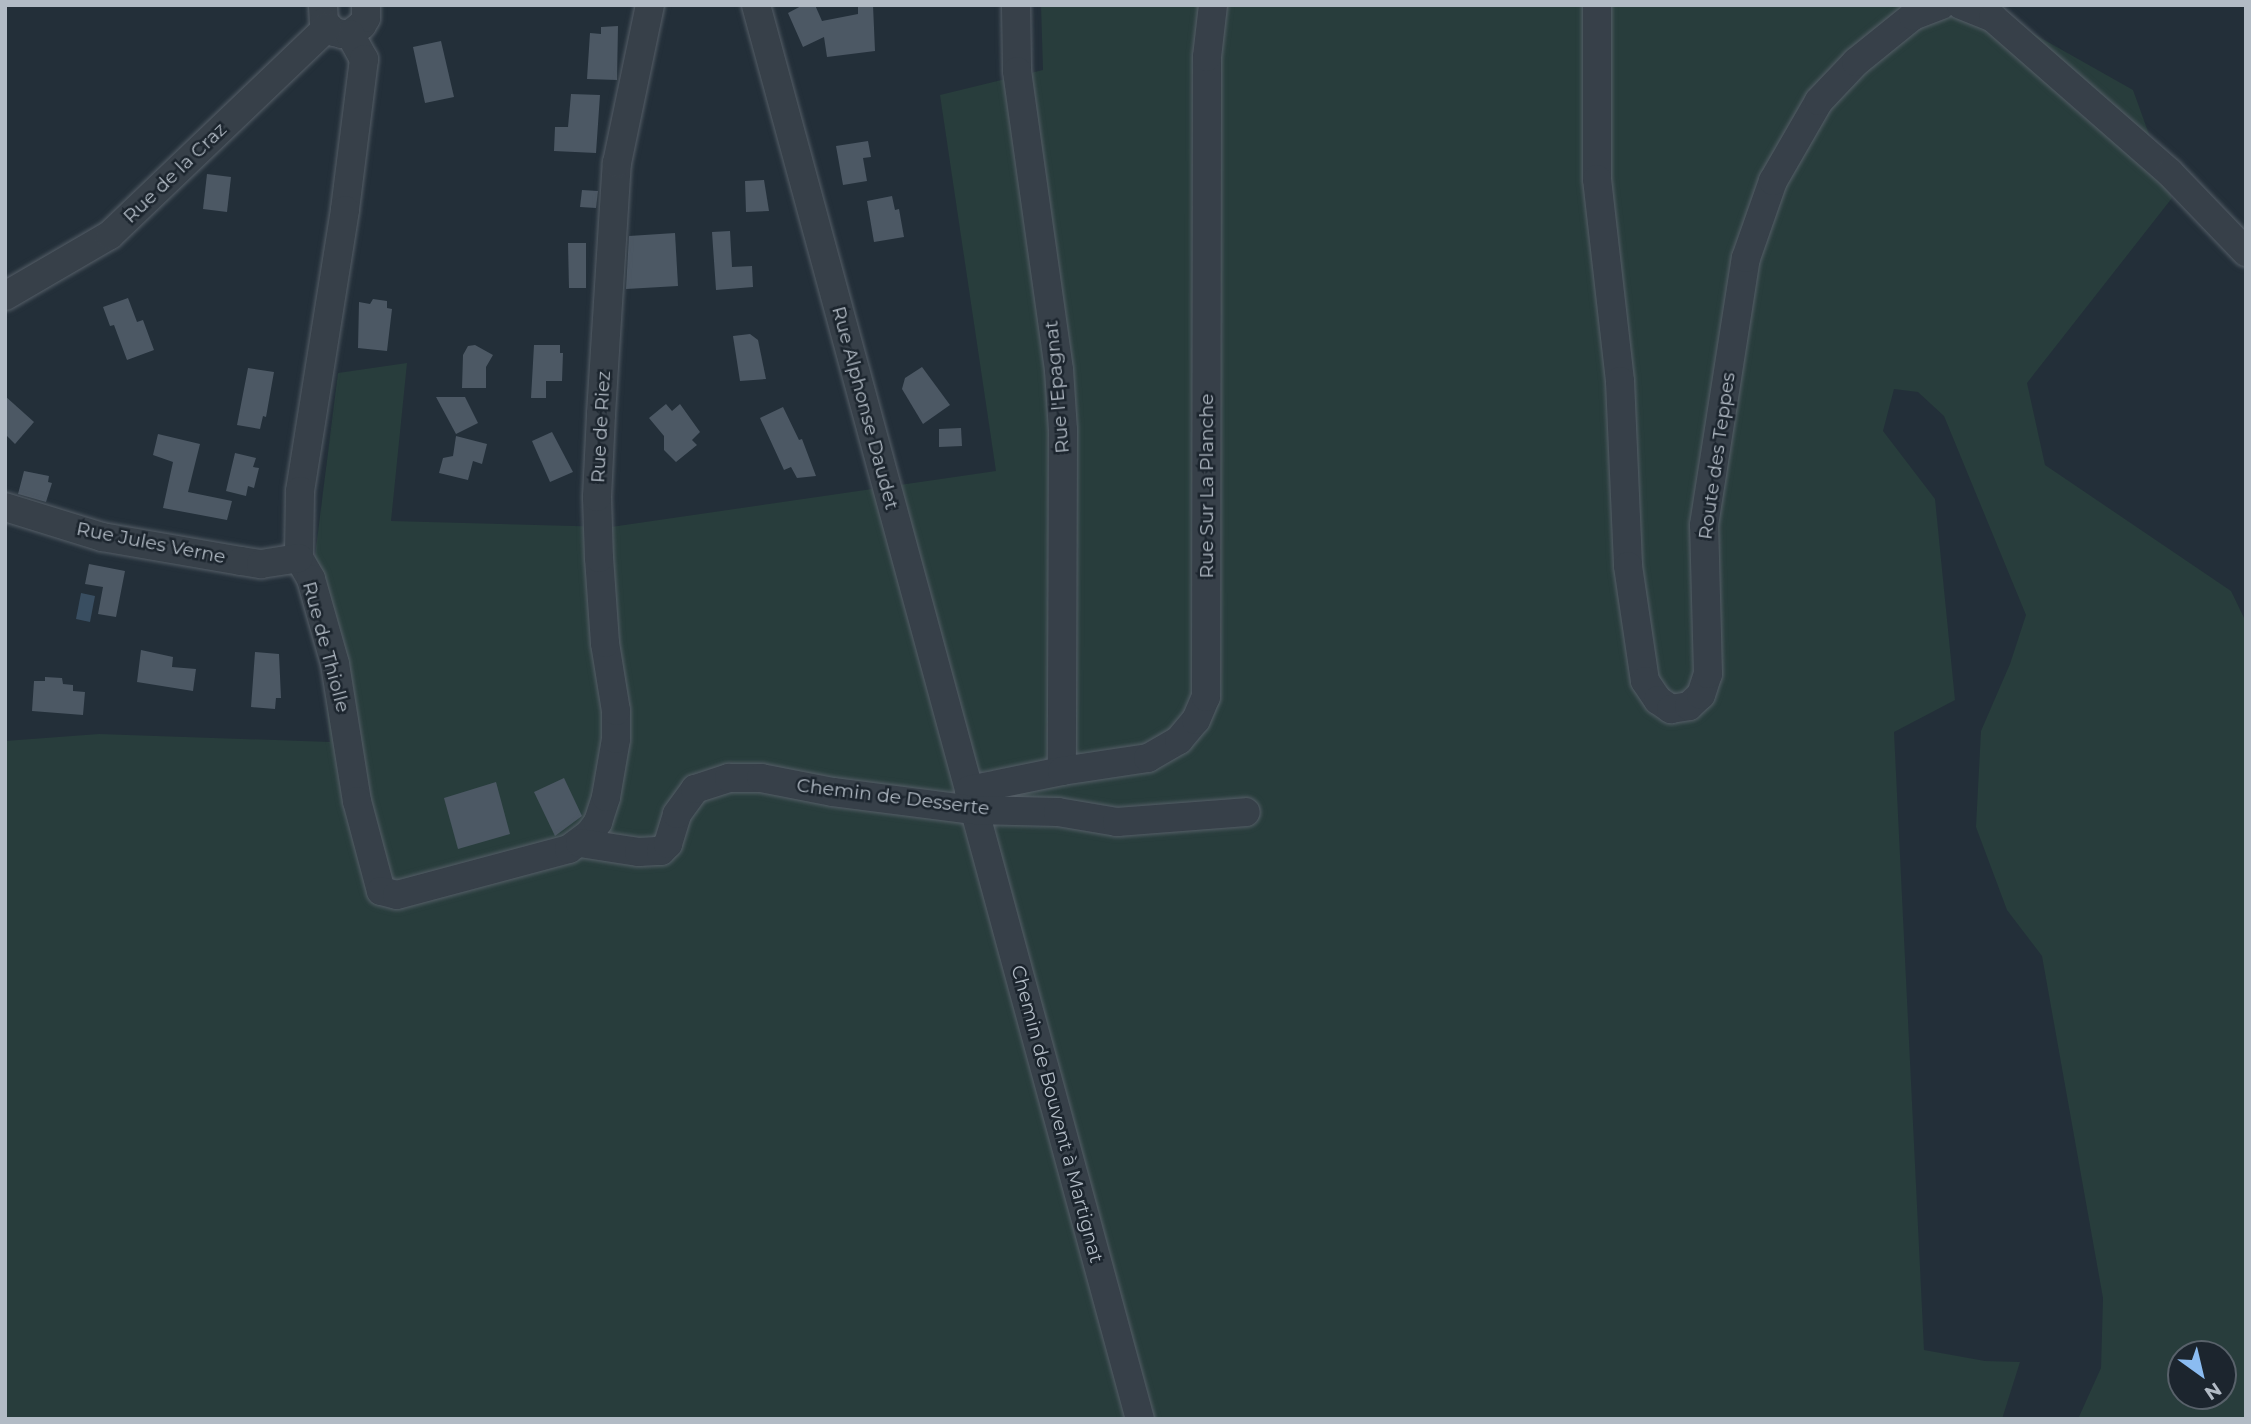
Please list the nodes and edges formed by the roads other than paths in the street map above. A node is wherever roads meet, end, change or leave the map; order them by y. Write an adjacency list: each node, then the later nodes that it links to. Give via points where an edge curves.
1 (366, 5): 9 (street, Rue de la Craz, via 362,25)
2 (650, 5): 17 (street, Rue de Riez, via 617,163 599,470 599,558 616,738 598,822)
3 (755, 5): 15 (street, Rue Alphonse Daudet)
4 (1016, 5): 14 (street, Rue l'Epagnat, via 1017,71 1059,370 1063,430)
5 (1213, 5): 14 (street, Rue Sur La Planche, via 1207,57 1206,698 1179,740 1148,758)
6 (1597, 5): 7 (street, Route des Teppes, via 1597,179 1620,381 1628,566 1645,681 1671,709 1689,706 1701,695 1708,674 1704,525 1746,258 1773,181 1819,101 1856,62 1913,16)
7 (1941, 5)
8 (1961, 5): 10 (street, via 1993,18 2170,173)
9 (327, 16): 11 (street, Rue de la Craz, via 110,235); 13 (street, Rue de Thiolle, via 364,59 300,491)
10 (2246, 252)
11 (5, 296)
12 (5, 507): 13 (street, Rue Jules Verne, via 102,537 261,564)
13 (299, 558): 17 (street, Rue de Thiolle, via 311,579 335,664 357,801 381,891 389,895 410,892 559,854)
14 (1062, 771): 15 (street, Rue Sur La Planche)
15 (972, 800): 16 (street, Chemin de Desserte, via 1117,822); 17 (street, Chemin de Desserte, via 833,792 761,778 729,778 695,789 677,814 668,844 661,851); 18 (street, Chemin de Bouvent à Martignat)
16 (1246, 812)
17 (580, 843)
18 (1140, 1419)

